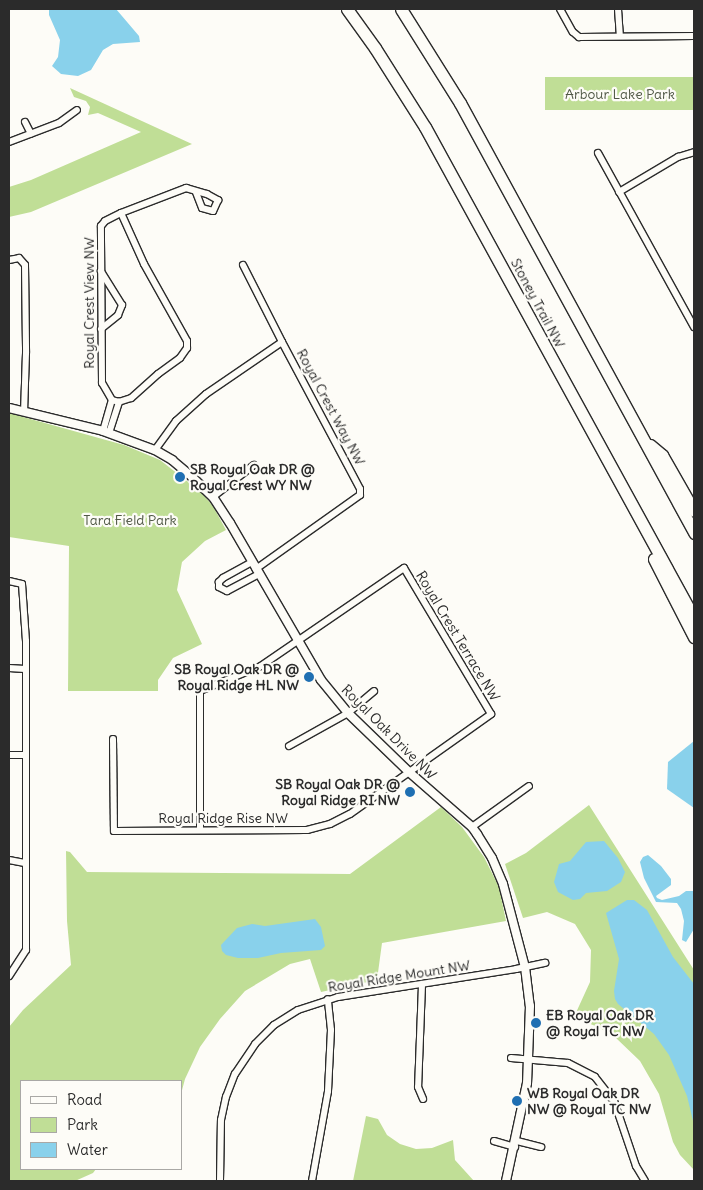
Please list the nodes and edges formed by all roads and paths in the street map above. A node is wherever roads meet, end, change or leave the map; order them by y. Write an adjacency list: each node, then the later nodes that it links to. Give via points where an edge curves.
1 (347, 9): 29 (highway, Stoney Trail NW, via 426,126)
2 (401, 9): 8 (highway, Stoney Trail NW)
3 (410, 9): 8 (highway, via 424,28)
4 (560, 9): 6 (street, via 579,37)
5 (618, 9): 6 (street)
6 (620, 36): 7 (street)
7 (694, 36)
8 (429, 50): 28 (highway, Stoney Trail NW)
9 (76, 110): 11 (street, via 59,123)
10 (26, 122): 11 (street)
11 (31, 134): 12 (street)
12 (9, 142)
13 (694, 152): 16 (street, via 678,157)
14 (598, 153): 16 (street)
15 (196, 192): 17 (street, via 182,188)
16 (619, 192): 21 (street)
17 (121, 213): 20 (street, Royal Crest View NW, via 101,226); 24 (street, via 144,264 187,342 187,348 180,358 132,398)
18 (9, 260): 26 (street, via 19,258 26,265)
19 (243, 265): 23 (street)
20 (101, 271): 22 (street, Royal Crest View NW); 22 (street, via 122,305 118,315)
21 (694, 327)
22 (101, 329): 24 (street, Royal Crest View NW, via 102,382)
23 (282, 342): 30 (street, Royal Crest Way NW, via 206,394 176,421); 35 (street, Royal Crest Way NW, via 360,489 360,495)
24 (115, 401): 27 (street)
25 (9, 408): 26 (street, Royal Oak Drive NW)
26 (24, 412): 27 (street, Royal Oak Drive NW)
27 (106, 432): 30 (street, Royal Oak Drive NW)
28 (645, 441): 33 (highway, via 662,455); 34 (highway, Stoney Trail NW)
29 (602, 449): 37 (highway, Stoney Trail NW); 38 (highway, via 608,468)
30 (155, 450): 32 (street, Royal Oak Drive NW, via 172,460)
31 (254, 465): 32 (street)
32 (213, 497): 35 (street, Royal Oak Drive NW)
33 (694, 511)
34 (694, 532)
35 (256, 568): 35 (street, via 223,578 219,587 227,591); 39 (street, Royal Oak Drive NW)
36 (9, 580): 41 (street, via 22,584)
37 (694, 618)
38 (694, 637)
39 (298, 641): 43 (street, Royal Oak Drive NW, via 321,680); 48 (street, Royal Crest Terrace NW, via 404,568 491,714); 51 (street, via 261,666 200,691)
40 (9, 668): 41 (street)
41 (25, 669): 47 (street)
42 (374, 691): 43 (street)
43 (348, 713): 45 (street); 48 (street, Royal Oak Drive NW)
44 (113, 738): 51 (street, Royal Ridge Rise NW, via 114,830)
45 (289, 746)
46 (9, 755): 47 (street)
47 (25, 755): 53 (street)
48 (408, 772): 50 (street, Royal Oak Drive NW); 51 (street, Royal Ridge Rise NW, via 350,814 330,824 307,830)
49 (529, 786): 50 (street)
50 (472, 827): 55 (street, Royal Oak Drive NW, via 492,858 503,884)
51 (200, 829)
52 (9, 860): 53 (street)
53 (26, 863): 56 (street, via 26,950)
54 (545, 963): 55 (street, Royal Ridge Mount NW)
55 (525, 967): 57 (street, Royal Ridge Mount NW); 60 (street, Royal Oak Drive NW, via 530,1006)
56 (9, 976)
57 (422, 985): 58 (street, Royal Ridge Mount NW); 61 (street, via 418,1087)
58 (328, 1000): 65 (street, Royal Ridge Mount NW, via 298,1010 274,1025 255,1044 235,1074 221,1120); 66 (street, via 331,1030 328,1090)
59 (511, 1058): 60 (street)
60 (530, 1058): 63 (street, Royal Oak Drive NW); 68 (street, via 568,1063 595,1077 607,1090 620,1116 636,1166)
61 (423, 1099)
62 (494, 1141): 63 (street)
63 (516, 1144): 64 (street); 67 (street, Royal Oak Drive NW)
64 (541, 1147)
65 (220, 1181)
66 (312, 1181)
67 (506, 1181)
68 (645, 1181)

